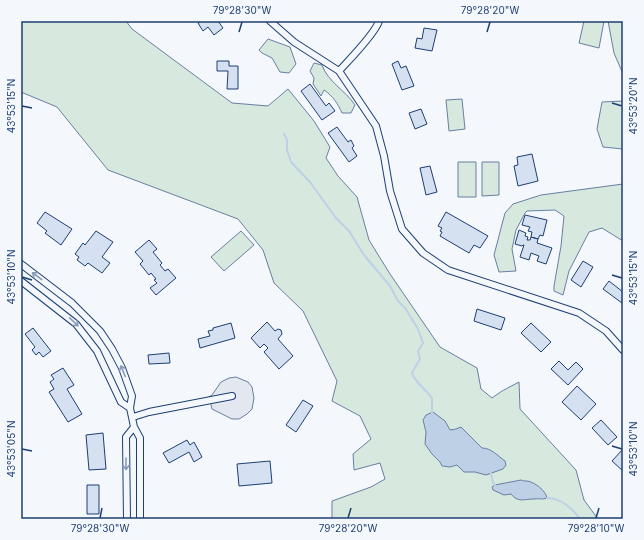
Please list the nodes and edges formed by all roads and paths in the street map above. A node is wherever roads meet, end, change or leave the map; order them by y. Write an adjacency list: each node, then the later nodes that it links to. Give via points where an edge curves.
1 (270, 21): 3 (street, via 294,42)
2 (379, 21): 3 (street)
3 (339, 71): 8 (street, via 376,126 390,191 402,229 423,253 448,270 579,313 606,331)
4 (21, 264): 6 (street, one-way to 4)
5 (21, 281): 7 (street)
6 (72, 303): 7 (street); 10 (street, one-way to 6, via 132,396 112,349 100,330)
7 (63, 312): 10 (street, one-way to 10, via 97,351 121,402)
8 (623, 350)
9 (232, 396): 11 (street)
10 (130, 408): 11 (street)
11 (133, 417): 12 (street)
12 (134, 427): 13 (street, one-way to 13, via 126,438); 14 (street, via 140,438)
13 (127, 517): 14 (street)
14 (140, 517)

